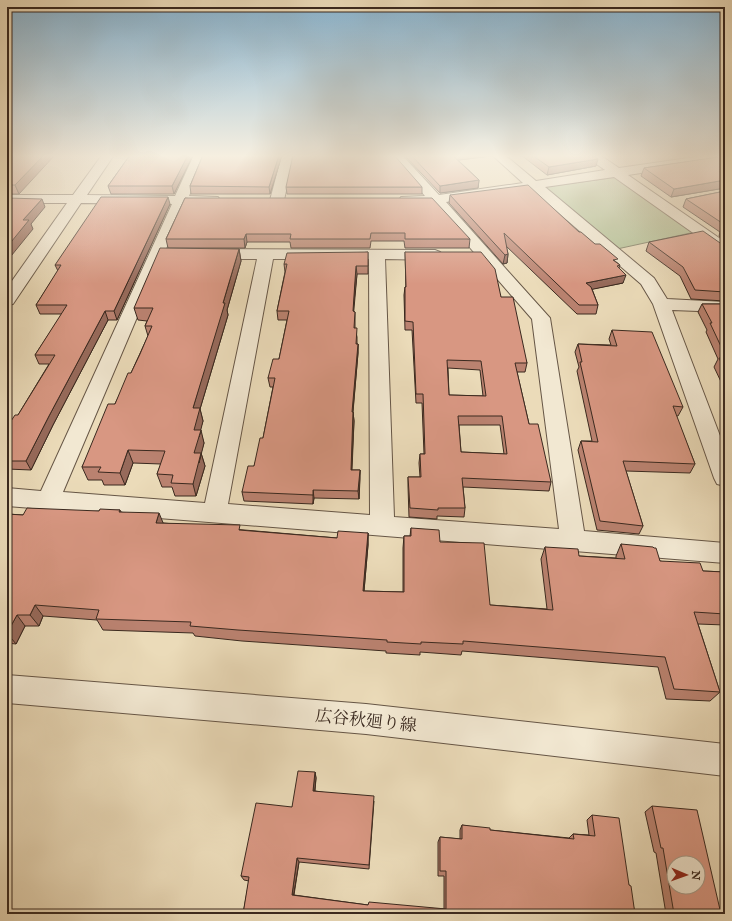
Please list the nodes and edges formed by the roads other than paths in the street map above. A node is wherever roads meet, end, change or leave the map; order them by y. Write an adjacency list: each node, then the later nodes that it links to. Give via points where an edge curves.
1 (448, 198): 12 (street)
2 (549, 198): 21 (street, via 648,281)
3 (652, 198): 14 (street)
4 (7, 200): 5 (street)
5 (77, 200): 6 (street); 20 (street)
6 (180, 200): 7 (street); 25 (street, via 164,254)
7 (225, 200)
8 (262, 200): 9 (street)
9 (277, 200): 10 (street)
10 (293, 200)
11 (396, 200): 12 (street)
12 (435, 200): 17 (street)
13 (677, 202): 14 (street)
14 (662, 205): 15 (street)
15 (725, 249)
16 (196, 254): 18 (street)
17 (484, 254): 19 (street); 28 (street, via 541,318)
18 (266, 255): 19 (street); 26 (street)
19 (377, 255): 27 (street)
20 (7, 300)
21 (661, 304): 22 (street); 23 (street)
22 (725, 307)
23 (725, 478)
24 (7, 497): 25 (street)
25 (48, 500): 26 (street)
26 (215, 513): 27 (street)
27 (382, 525): 28 (street)
28 (573, 540): 29 (street)
29 (725, 553)
30 (7, 689): 31 (street, 広谷秋廻り線, via 366,719)
31 (725, 760)

